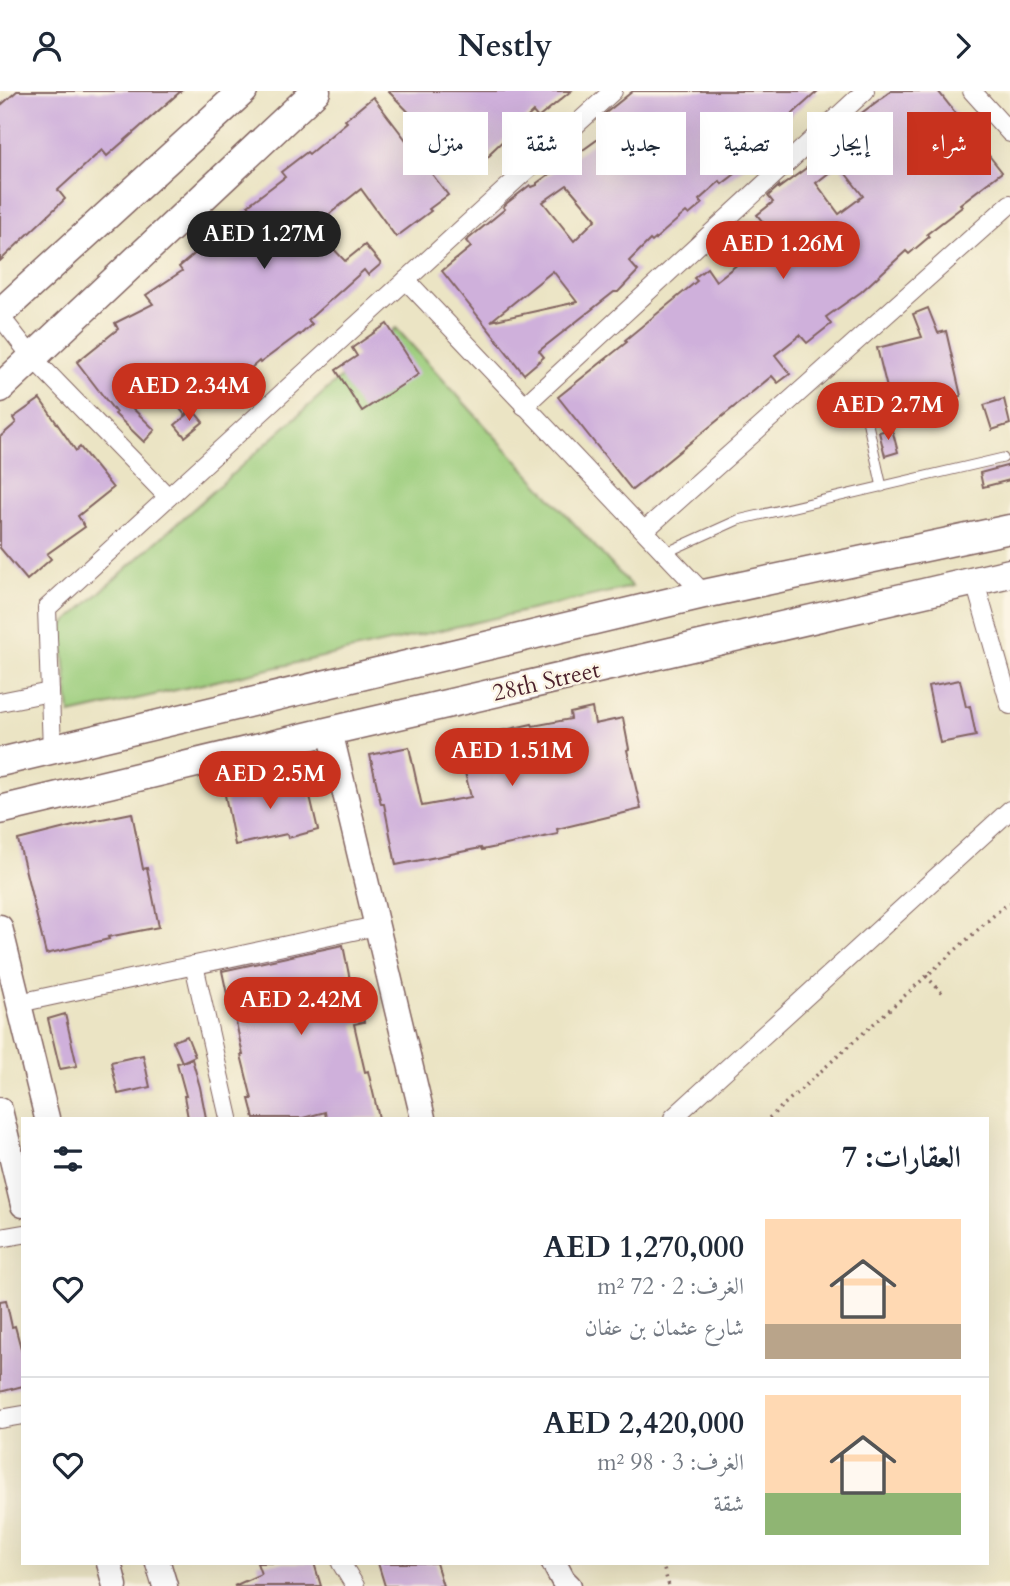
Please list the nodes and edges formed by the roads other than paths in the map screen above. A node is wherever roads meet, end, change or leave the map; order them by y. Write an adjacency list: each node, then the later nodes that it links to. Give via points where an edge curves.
1 (243, 91): 9 (main road)
2 (316, 91): 10 (main road)
3 (613, 91): 8 (street)
4 (865, 91): 13 (street)
5 (972, 91): 6 (street)
6 (1010, 133)
7 (1010, 204): 18 (street)
8 (406, 280): 13 (street); 16 (street)
9 (0, 314): 10 (street)
10 (32, 357): 11 (main road); 16 (street)
11 (0, 388)
12 (863, 403): 15 (lane)
13 (524, 406): 18 (street)
14 (1003, 458): 15 (lane)
15 (882, 487): 19 (lane, via 738,520)
16 (168, 497): 23 (street, via 47,608)
17 (1010, 529): 22 (main road, 28th Street)
18 (645, 530): 19 (street)
19 (665, 553): 22 (street)
20 (1010, 573): 21 (main road, 28th Street)
21 (975, 582): 25 (street); 26 (main road, 28th Street)
22 (704, 594): 27 (main road, 28th Street)
23 (50, 692): 24 (street); 27 (street)
24 (0, 702)
25 (1010, 705)
26 (330, 731): 30 (main road, 28th Street); 31 (street)
27 (52, 750): 28 (main road, 28th Street)
28 (0, 762)
29 (1010, 810): 39 (street)
30 (5, 811)
31 (376, 926): 33 (street); 38 (street)
32 (0, 927): 34 (street)
33 (194, 965): 34 (street); 37 (street)
34 (19, 1003): 36 (street)
35 (0, 1110): 40 (street)
36 (47, 1117)
37 (229, 1117)
38 (423, 1117)
39 (674, 1117)
40 (21, 1197)
41 (21, 1234): 42 (street)
42 (0, 1238)
43 (21, 1415): 44 (street)
44 (0, 1419)
45 (110, 1565): 49 (street)
46 (159, 1565): 50 (street)
47 (342, 1565): 51 (street)
48 (555, 1565): 52 (street)
49 (115, 1586)
50 (165, 1586)
51 (355, 1586)
52 (569, 1586)

